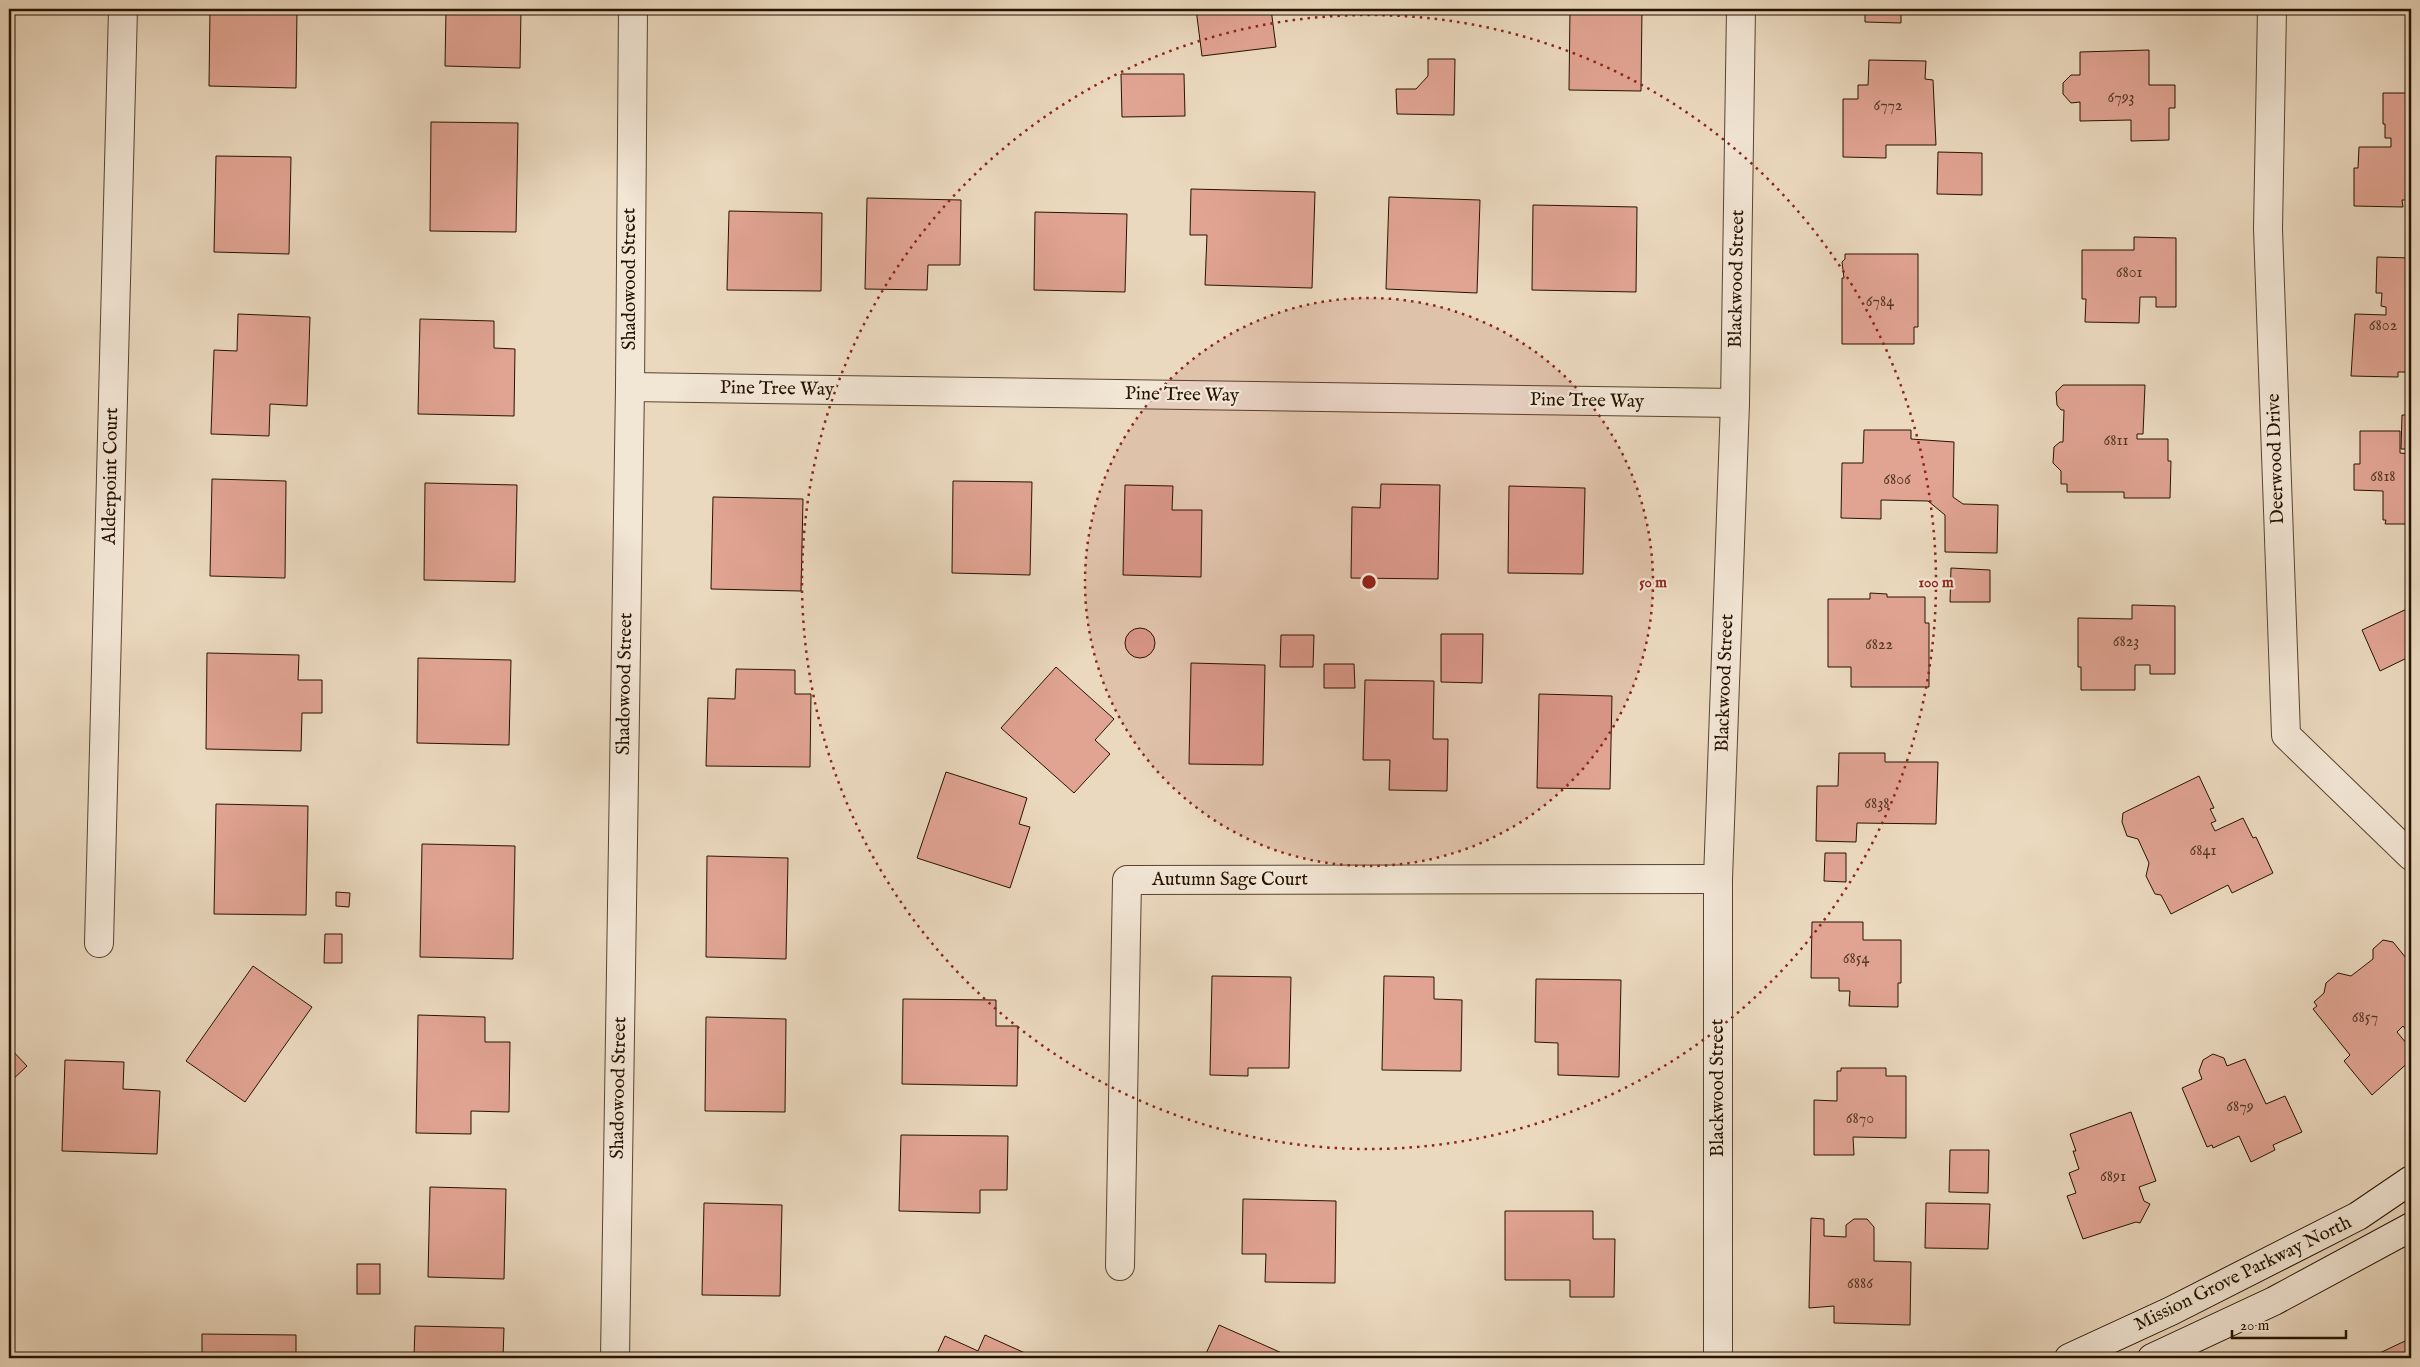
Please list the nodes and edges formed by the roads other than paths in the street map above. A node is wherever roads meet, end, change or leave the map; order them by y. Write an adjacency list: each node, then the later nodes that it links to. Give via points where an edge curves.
1 (123, 9): 9 (street, Alderpoint Court)
2 (633, 9): 5 (street, Shadowood Street)
3 (1741, 9): 6 (street, Blackwood Street)
4 (2272, 9): 7 (street, Deerwood Drive, via 2268,229 2286,735)
5 (630, 387): 6 (street, Pine Tree Way); 13 (street, Shadowood Street)
6 (1735, 403): 8 (street, Blackwood Street)
7 (2411, 856)
8 (1718, 879): 12 (street, Autumn Sage Court, via 1127,880); 14 (street, Blackwood Street)
9 (99, 943)
10 (2411, 1180): 15 (street, Mission Grove Parkway North, via 2358,1216 2171,1311)
11 (2411, 1227): 16 (street, Mission Grove Parkway North, via 2274,1301)
12 (1120, 1266)
13 (615, 1358)
14 (1718, 1358)
15 (2069, 1358)
16 (2152, 1358)

